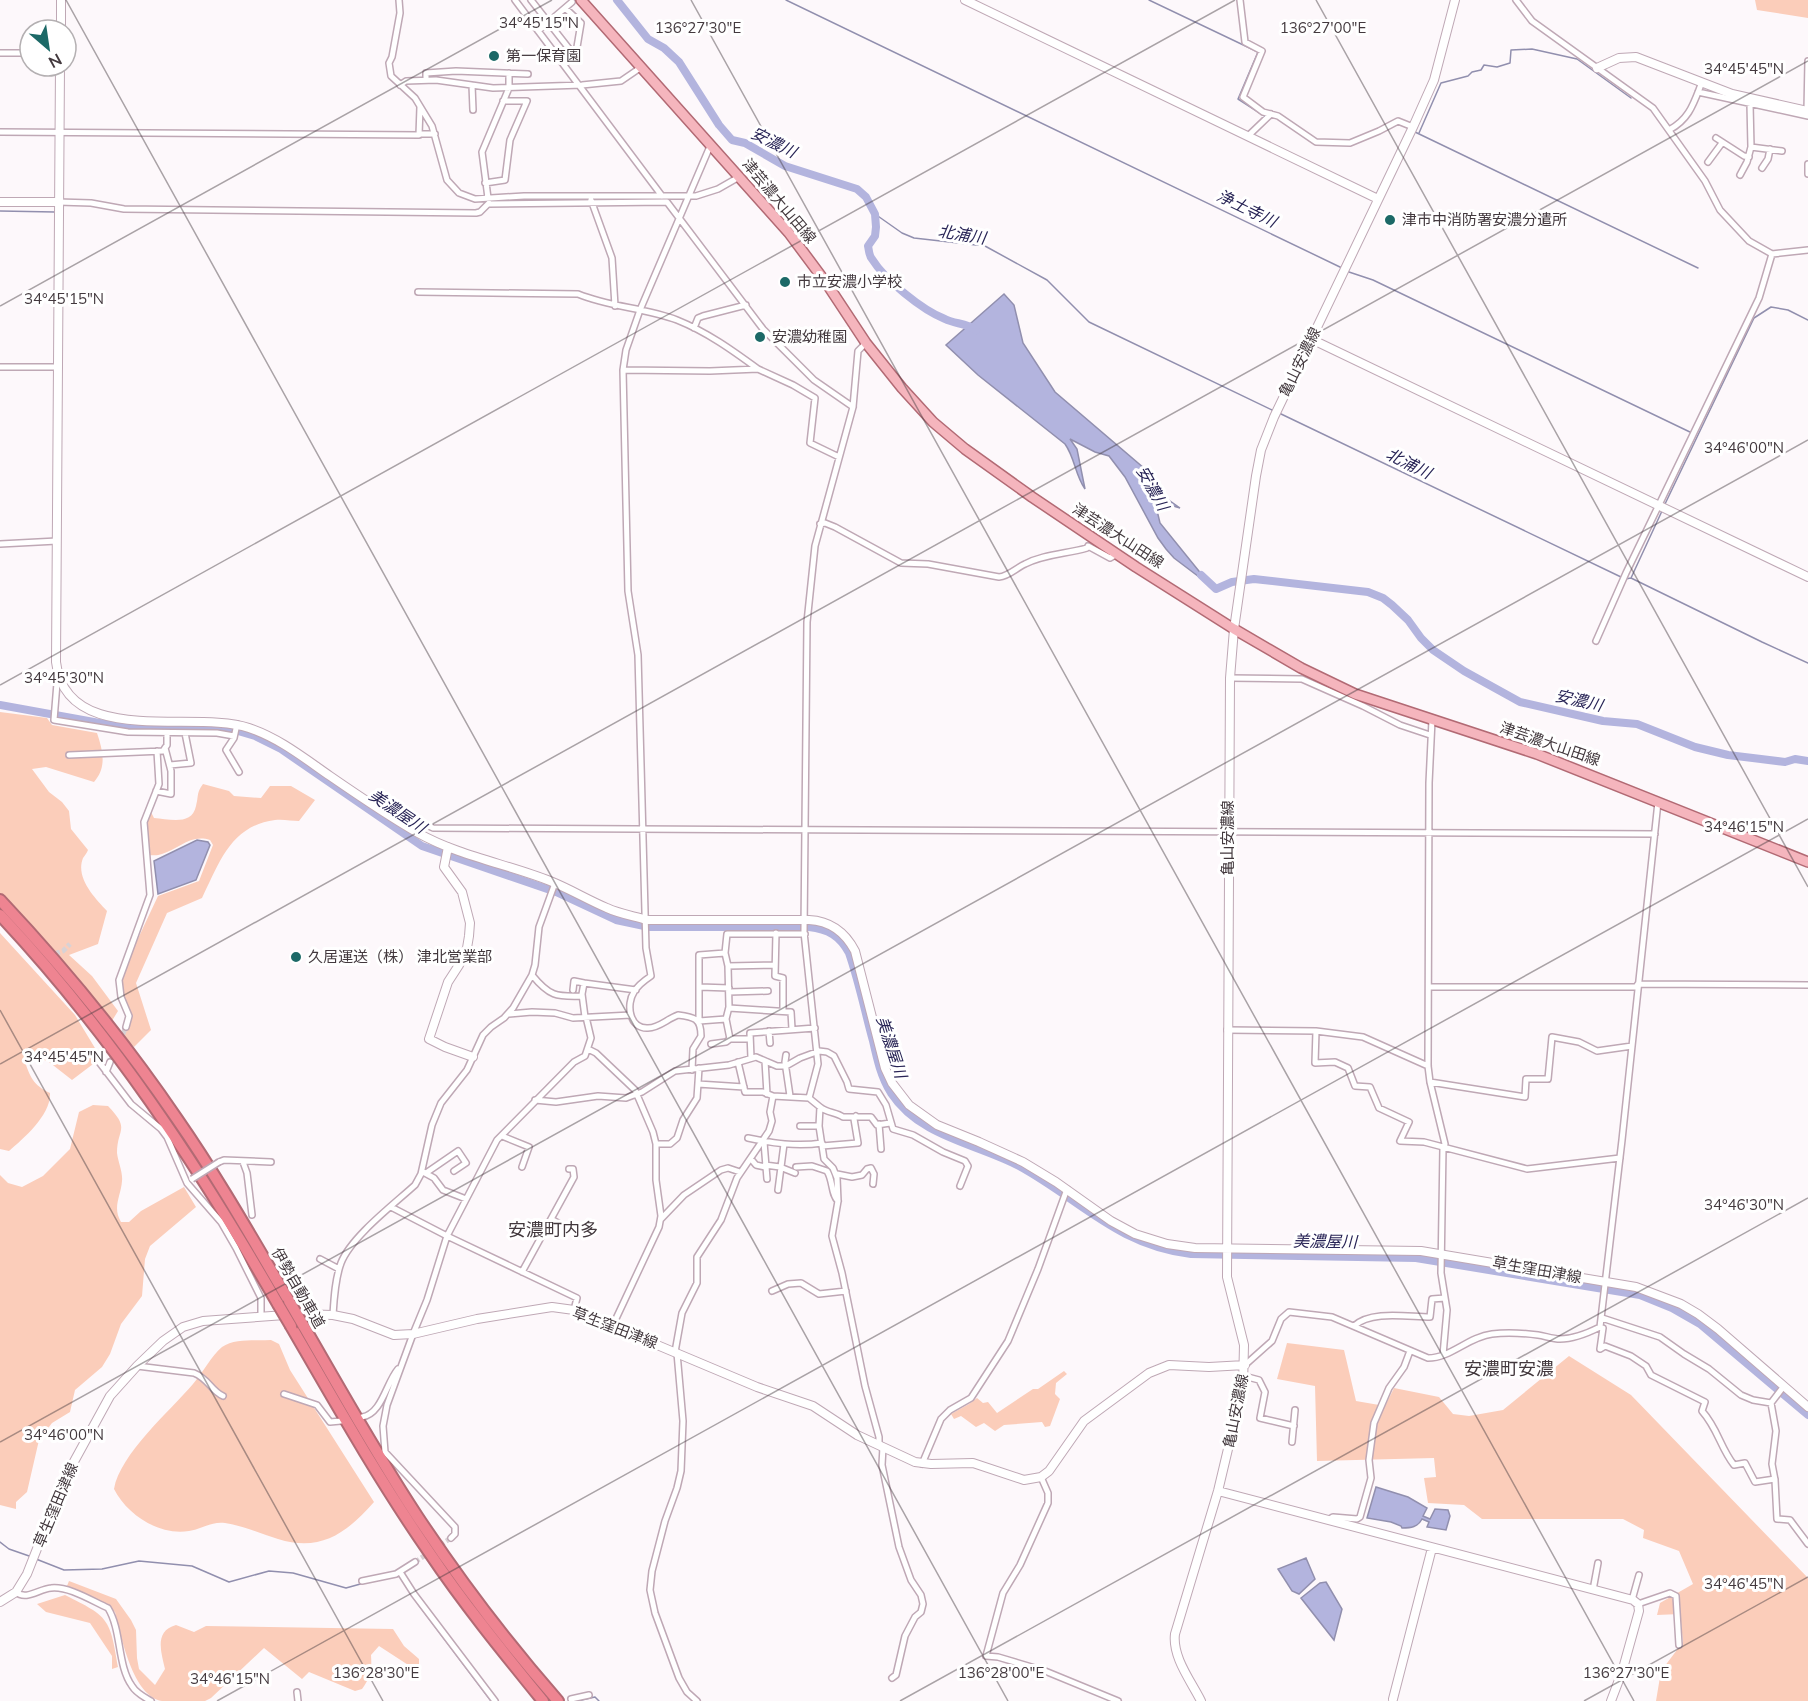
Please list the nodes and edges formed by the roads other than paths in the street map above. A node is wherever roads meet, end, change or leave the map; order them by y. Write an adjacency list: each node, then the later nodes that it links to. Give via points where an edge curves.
1 (61, 0): 11 (street)
2 (399, 0): 29 (street, via 400,13 389,63 391,76)
3 (514, 0): 13 (street)
4 (531, 0): 12 (street)
5 (562, 0): 10 (street)
6 (964, 0): 45 (street)
7 (1240, 0): 38 (street, via 1245,42 1262,51 1243,97)
8 (1455, 0): 39 (street, 亀山安濃線, via 1434,80)
9 (1516, 0): 20 (street, via 1532,21)
10 (570, 3): 12 (street); 16 (street, via 581,23); 19 (main road, 津芸濃大山田線)
11 (61, 18)
12 (548, 23): 13 (street); 16 (street)
13 (538, 31): 18 (street)
14 (0, 53): 15 (street)
15 (18, 53)
16 (574, 56): 18 (street)
17 (1808, 61): 37 (street)
18 (564, 65): 28 (street)
19 (640, 68): 28 (street, via 621,81); 48 (main road, 津芸濃大山田線)
20 (1597, 68): 27 (street, via 1631,57); 40 (street, via 1653,108)
21 (456, 71): 22 (street); 25 (street, via 426,73); 26 (street)
22 (509, 73): 23 (street); 31 (street)
23 (528, 74)
24 (60, 78): 42 (street)
25 (426, 80): 26 (street); 29 (street)
26 (456, 82): 30 (street)
27 (1702, 82): 32 (street); 37 (street, via 1732,94)
28 (578, 84): 31 (street); 61 (street)
29 (400, 85): 35 (street)
30 (472, 85): 31 (street); 36 (street)
31 (509, 88): 33 (street)
32 (1698, 92): 34 (street); 40 (street, via 1688,115)
33 (503, 101): 59 (street, via 482,152); 59 (street, via 527,101 510,140 506,180)
34 (1750, 104): 37 (street); 49 (street)
35 (420, 106): 43 (street); 44 (street)
36 (473, 110)
37 (1808, 112)
38 (1271, 114): 39 (street, via 1316,142 1350,143 1398,121); 45 (street)
39 (1412, 130): 63 (street, 亀山安濃線)
40 (1669, 130): 69 (street, via 1720,210 1749,241)
41 (0, 132): 42 (street)
42 (60, 132): 43 (street); 66 (street)
43 (419, 134): 44 (street)
44 (435, 134): 64 (street, via 449,184 466,197)
45 (1248, 136): 63 (street)
46 (1716, 138): 47 (street)
47 (1722, 143): 52 (street); 53 (street)
48 (711, 144): 58 (main road, 津芸濃大山田線); 60 (street)
49 (1751, 147): 50 (street); 52 (street)
50 (1770, 149): 51 (street); 55 (street)
51 (1782, 151)
52 (1749, 157): 57 (street)
53 (1708, 162)
54 (1808, 164): 56 (street)
55 (1762, 168)
56 (1808, 174)
57 (1740, 175)
58 (739, 177): 60 (street, via 710,193); 76 (main road, 津芸濃大山田線, via 789,233)
59 (485, 183): 64 (street)
60 (689, 196): 61 (street); 67 (street)
61 (664, 198): 62 (street); 67 (street)
62 (591, 199): 64 (street); 72 (street, via 612,258)
63 (1378, 199): 75 (street, 亀山安濃線)
64 (489, 200): 66 (street, via 476,213 124,209)
65 (0, 202): 66 (street)
66 (58, 202): 78 (street)
67 (680, 218): 71 (street); 73 (street)
68 (1808, 250): 69 (street)
69 (1772, 254): 83 (street, via 1759,298)
70 (418, 292): 72 (street, via 574,293)
71 (746, 305): 74 (street, via 698,318); 81 (street, via 763,329 814,380)
72 (615, 306): 73 (street)
73 (640, 310): 74 (street); 80 (street)
74 (694, 328): 79 (street)
75 (1311, 339): 83 (street); 89 (street, 亀山安濃線, via 1261,450)
76 (866, 343): 81 (street, via 858,351); 87 (main road, 津芸濃大山田線, via 933,422 965,449)
77 (0, 367): 78 (street)
78 (59, 367): 85 (street)
79 (758, 369): 80 (street); 82 (street, via 815,398 810,443)
80 (623, 370): 106 (street, via 628,591 638,655)
81 (853, 407): 82 (street)
82 (839, 456): 84 (street)
83 (1663, 507): 88 (street); 90 (street, via 1626,573)
84 (820, 524): 87 (street, via 835,527 905,564 928,564 999,577 1044,556 1088,546 1110,558); 107 (street, via 807,622)
85 (57, 542): 86 (street); 91 (street)
86 (0, 544)
87 (1117, 554): 89 (main road, 津芸濃大山田線)
88 (1808, 577)
89 (1234, 628): 92 (street, 亀山安濃線); 93 (main road, 津芸濃大山田線, via 1301,668 1355,694)
90 (1596, 641)
91 (59, 676): 94 (street, 草生窪田津線, via 85,708 97,713 147,721); 95 (street, via 54,720 128,732)
92 (1230, 678): 98 (street, via 1302,679); 108 (street, 亀山安濃線)
93 (1432, 720): 98 (street); 105 (main road, 津芸濃大山田線, via 1537,754)
94 (236, 725): 97 (street); 109 (street, 草生窪田津線, via 273,737)
95 (167, 733): 96 (street); 99 (street)
96 (185, 733): 97 (street); 102 (street, via 191,763)
97 (234, 735): 103 (street, via 226,750)
98 (1430, 735): 110 (street)
99 (165, 748): 100 (street); 102 (street)
100 (157, 751): 101 (street); 104 (street)
101 (69, 754)
102 (170, 765): 104 (street, via 171,794)
103 (240, 772)
104 (156, 791): 142 (street, via 144,822 150,895 119,981 129,1016)
105 (1658, 802): 111 (street); 113 (main road, 津芸濃大山田線)
106 (642, 829): 107 (street); 109 (street, via 433,828 416,818); 117 (street)
107 (806, 829): 108 (street); 118 (street)
108 (1228, 831): 110 (street); 145 (street, 亀山安濃線)
109 (415, 832): 112 (street, 草生窪田津線)
110 (1429, 832): 111 (street); 129 (street)
111 (1655, 834): 126 (street)
112 (448, 849): 114 (street, 草生窪田津線); 156 (street, via 446,872 462,892 470,923 469,936 429,1039)
113 (1808, 862)
114 (554, 885): 117 (street, 草生窪田津線); 124 (street, via 539,927)
115 (0, 900): 226 (highway, 伊勢自動車道, via 66,973 177,1118 229,1200)
116 (0, 915): 226 (highway, 伊勢自動車道, via 84,1012 162,1116)
117 (646, 921): 118 (street, 草生窪田津線); 131 (street, via 651,976)
118 (804, 922): 120 (street); 208 (street, 草生窪田津線, via 830,924 852,945 885,1068 909,1105 937,1125 1039,1171)
119 (776, 933): 120 (street); 121 (street, via 727,934); 122 (street)
120 (805, 933): 144 (street)
121 (725, 953): 123 (street); 128 (street, via 699,955)
122 (775, 965): 123 (street); 136 (street, via 775,976 783,978)
123 (728, 966): 132 (street)
124 (532, 975): 134 (street, via 550,993); 137 (street)
125 (584, 982): 130 (street, via 574,981); 131 (street); 134 (street)
126 (1638, 984): 127 (street); 129 (street); 152 (street)
127 (1808, 985)
128 (700, 987): 132 (street); 141 (street)
129 (1429, 987): 163 (street)
130 (573, 990)
131 (636, 990): 138 (street, via 630,999)
132 (729, 990): 133 (street); 135 (street)
133 (768, 991)
134 (582, 996): 139 (street)
135 (729, 1008): 136 (street); 140 (street)
136 (783, 1011): 143 (street, via 791,1012)
137 (509, 1014): 139 (street); 156 (street, via 487,1030)
138 (631, 1015): 139 (street); 141 (street, via 645,1029 678,1015)
139 (585, 1017): 153 (street, via 591,1038)
140 (726, 1019): 141 (street); 148 (street)
141 (699, 1021): 164 (street, via 701,1036 693,1049)
142 (126, 1027)
143 (792, 1029): 144 (street); 146 (street)
144 (815, 1029): 154 (street)
145 (1227, 1030): 147 (street); 217 (street, 亀山安濃線)
146 (769, 1031): 149 (street, via 750,1033); 150 (street)
147 (1316, 1032): 163 (street, via 1363,1037); 187 (street, via 1315,1063 1335,1062 1348,1068 1355,1086 1370,1087 1379,1108 1409,1122 1400,1141)
148 (730, 1039): 149 (street); 151 (street)
149 (750, 1039): 157 (street)
150 (770, 1043)
151 (711, 1044)
152 (1632, 1046): 166 (street, via 1597,1051 1579,1042 1552,1037 1548,1079 1526,1079 1525,1097); 189 (street)
153 (588, 1049): 169 (street); 173 (street)
154 (817, 1052): 162 (street); 172 (street); 177 (street, via 834,1056 849,1089 878,1092)
155 (786, 1055): 162 (street)
156 (473, 1057): 199 (street, via 435,1115)
157 (751, 1058): 158 (street); 161 (street)
158 (765, 1061): 162 (street); 170 (street)
159 (99, 1062): 165 (street)
160 (110, 1062): 165 (street)
161 (738, 1062): 164 (street); 168 (street)
162 (786, 1066): 171 (street)
163 (1428, 1066): 166 (street)
164 (695, 1069): 167 (street); 169 (street, via 672,1072)
165 (105, 1072): 204 (street, via 130,1104 161,1129)
166 (1430, 1082): 187 (street)
167 (698, 1084): 168 (street); 184 (street, via 697,1098 677,1138 670,1144)
168 (744, 1087): 170 (street, via 745,1092)
169 (637, 1094): 173 (street, via 626,1098); 184 (street)
170 (770, 1095): 171 (street); 183 (street, via 772,1122)
171 (792, 1096): 172 (street); 174 (street)
172 (809, 1098): 175 (street)
173 (535, 1100): 181 (street)
174 (792, 1105)
175 (820, 1107): 176 (street, via 843,1117); 180 (street)
176 (856, 1116): 178 (street, via 871,1117); 186 (street, via 858,1143)
177 (890, 1123): 178 (street); 206 (street, via 892,1129 965,1161 968,1166)
178 (879, 1124): 188 (street)
179 (800, 1126): 180 (street)
180 (819, 1126): 186 (street)
181 (502, 1136): 194 (street, via 529,1147); 209 (street)
182 (748, 1138): 183 (street)
183 (763, 1142): 185 (street); 190 (street); 193 (street)
184 (656, 1144): 213 (street)
185 (784, 1144): 186 (street); 195 (street)
186 (822, 1144): 202 (street, via 824,1159)
187 (1443, 1148): 189 (street, via 1527,1169); 218 (street)
188 (881, 1149)
189 (1620, 1158): 222 (street)
190 (751, 1159): 193 (street, via 756,1165); 200 (street)
191 (243, 1162): 192 (street); 204 (street, bridge, via 224,1160); 212 (street)
192 (271, 1162)
193 (765, 1166): 195 (street); 203 (street)
194 (522, 1167)
195 (780, 1167): 201 (street); 207 (street)
196 (796, 1167): 210 (street, via 812,1166 827,1171)
197 (569, 1169): 214 (street, via 573,1169 574,1177)
198 (454, 1171): 199 (street, via 466,1163 458,1151)
199 (424, 1172): 209 (street, via 443,1190); 211 (street)
200 (740, 1172): 213 (street, via 721,1170); 236 (street, via 721,1220 697,1257 697,1283 682,1313)
201 (795, 1173)
202 (837, 1174): 205 (street, via 852,1177 871,1168); 210 (street)
203 (767, 1179)
204 (190, 1181): 229 (street, via 236,1248 261,1298)
205 (873, 1184)
206 (960, 1185)
207 (778, 1190)
208 (1065, 1193): 217 (street, 草生窪田津線, via 1143,1237 1178,1246); 253 (street, via 1008,1341 971,1398 941,1419)
209 (466, 1199): 216 (street)
210 (838, 1202): 224 (street, via 832,1232)
211 (390, 1208): 216 (street); 220 (street, via 356,1239)
212 (252, 1215)
213 (661, 1218): 231 (street)
214 (550, 1219): 215 (street); 221 (street)
215 (563, 1226)
216 (447, 1236): 221 (street); 234 (street)
217 (1227, 1250): 218 (street, 草生窪田津線, via 1402,1250); 238 (street, 亀山安濃線, via 1230,1293 1242,1333)
218 (1441, 1255): 222 (street, 草生窪田津線); 225 (street)
219 (320, 1259): 220 (street)
220 (339, 1269): 228 (street)
221 (522, 1272): 227 (street, via 577,1298)
222 (1606, 1283): 230 (street); 242 (street, 草生窪田津線, via 1645,1289 1692,1311 1719,1329)
223 (772, 1291): 224 (street, via 794,1283 819,1294)
224 (846, 1291): 252 (street)
225 (1444, 1298): 232 (street, via 1432,1299 1430,1317 1380,1317 1359,1321); 237 (street, via 1447,1328)
226 (284, 1302): 279 (highway, 伊勢自動車道, bridge, via 291,1326 428,1551 474,1616); 280 (highway, 伊勢自動車道, bridge, via 303,1325 390,1474 437,1545)
227 (574, 1310): 231 (street, 草生窪田津線); 234 (street, 草生窪田津線, via 552,1307 514,1312)
228 (333, 1315): 229 (street, 草生窪田津線); 234 (street, 草生窪田津線, via 394,1335)
229 (261, 1317): 239 (street, 草生窪田津線, via 203,1321 183,1327)
230 (1602, 1318): 233 (street); 245 (street, via 1660,1336 1741,1395)
231 (613, 1325): 236 (street, 草生窪田津線)
232 (1354, 1326): 235 (street); 238 (street, via 1326,1316 1289,1312 1281,1319 1272,1341)
233 (1600, 1327): 237 (street, via 1561,1339 1502,1333 1482,1336); 255 (street, via 1600,1349 1618,1349 1646,1366 1651,1375 1704,1402 1702,1411 1734,1465 1745,1463 1755,1482)
234 (412, 1334): 240 (street)
235 (1410, 1351): 237 (street, via 1428,1358); 257 (street, via 1374,1423 1371,1478 1360,1517)
236 (676, 1352): 252 (street, 草生窪田津線, via 813,1406 857,1436); 281 (street, via 683,1421 681,1471 650,1590 679,1678)
237 (1443, 1355)
238 (1245, 1365): 241 (street, 亀山安濃線); 254 (street, via 1169,1365 1149,1373 1084,1421 1052,1468)
239 (137, 1366): 244 (street, via 194,1372); 267 (street, 草生窪田津線, via 110,1396 65,1478 34,1558)
240 (400, 1368): 248 (street, via 374,1412); 258 (street, via 384,1415 383,1449 455,1527)
241 (1244, 1376): 250 (street, via 1259,1380 1264,1388 1260,1418); 256 (street, 亀山安濃線)
242 (1784, 1386): 245 (street); 246 (street, 草生窪田津線)
243 (284, 1394): 249 (street, via 317,1405 330,1422)
244 (223, 1396)
245 (1771, 1403): 255 (street, via 1776,1431 1772,1464)
246 (1808, 1407)
247 (1295, 1410): 250 (street)
248 (362, 1417)
249 (341, 1421)
250 (1294, 1426): 251 (street)
251 (1292, 1442)
252 (881, 1446): 253 (street, 草生窪田津線); 271 (street, via 899,1547 923,1605 905,1636)
253 (922, 1464): 254 (street, 草生窪田津線, via 969,1462 1020,1479)
254 (1041, 1477): 282 (street, via 1048,1503 1003,1593 986,1656 1045,1671)
255 (1775, 1479): 259 (street, via 1777,1519 1790,1520)
256 (1218, 1491): 257 (street); 283 (street, 亀山安濃線, via 1174,1638 1177,1654)
257 (1328, 1520): 260 (street)
258 (451, 1538)
259 (1808, 1544)
260 (1432, 1548): 266 (street); 275 (street)
261 (415, 1562): 263 (street)
262 (1598, 1563): 266 (street)
263 (400, 1572): 265 (street); 278 (street)
264 (1639, 1575): 269 (street)
265 (362, 1581)
266 (1593, 1590): 269 (street)
267 (15, 1592): 268 (street, 草生窪田津線); 276 (street, via 26,1595 58,1588 108,1608 130,1685)
268 (0, 1602)
269 (1635, 1602): 270 (street, via 1670,1593 1676,1596); 284 (street, via 1639,1611)
270 (1679, 1645)
271 (892, 1678)
272 (297, 1692): 277 (street)
273 (589, 1695): 274 (street)
274 (571, 1699)
275 (1393, 1699)
276 (151, 1701)
277 (298, 1701)
278 (495, 1701)
279 (543, 1701)
280 (558, 1701)
281 (697, 1701)
282 (1118, 1701)
283 (1201, 1701)
284 (1611, 1701)

